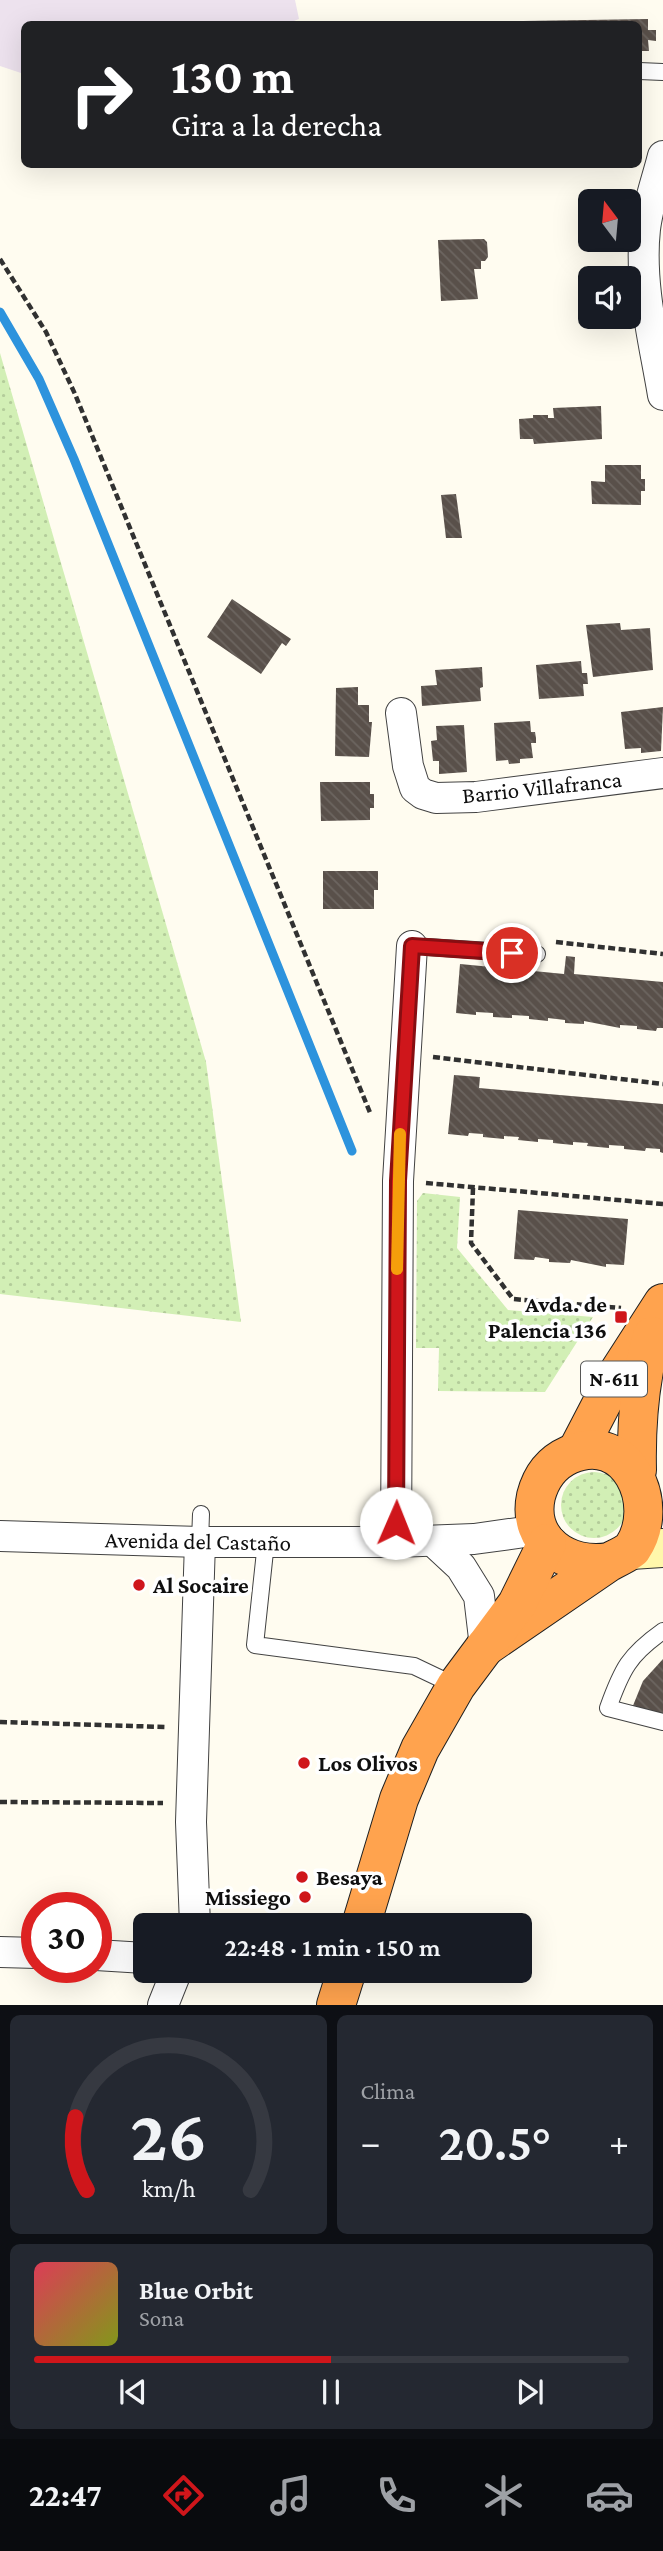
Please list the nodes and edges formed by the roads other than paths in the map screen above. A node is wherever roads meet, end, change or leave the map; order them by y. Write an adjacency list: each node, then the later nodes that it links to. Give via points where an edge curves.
1 (642, 71): 2 (lane)
2 (663, 72)
3 (663, 156): 4 (street, via 645,230 645,262)
4 (663, 395)
5 (401, 713): 6 (street, Barrio Villafranca, via 415,788 436,798)
6 (663, 774)
7 (412, 946): 8 (lane); 17 (street, via 398,1181)
8 (537, 954)
9 (661, 1307): 10 (highway, N-611, via 616,1376); 11 (highway, N-611, via 642,1371 636,1433)
10 (578, 1451): 11 (highway, via 594,1449 625,1459); 12 (highway, N-611, via 549,1468 540,1483)
11 (649, 1485): 18 (highway, N-611, via 648,1523)
12 (541, 1524): 15 (street, Avenida del Castaño, via 474,1539); 18 (highway, via 559,1555 575,1562 592,1565); 20 (highway, N-611, via 517,1604)
13 (200, 1528): 14 (street, Avenida del Castaño); 16 (street, Avenida del Castaño); 23 (street, via 192,1803)
14 (0, 1536)
15 (433, 1541): 17 (street, Avenida del Castaño); 20 (street, via 461,1567 479,1596)
16 (266, 1542): 17 (street, Avenida del Castaño); 21 (lane, via 256,1645 414,1666)
17 (396, 1542)
18 (634, 1553): 20 (highway, N-611)
19 (663, 1631): 22 (lane, via 640,1647 621,1673 608,1708)
20 (485, 1647): 21 (highway, N-611)
21 (456, 1686): 24 (highway, N-611, via 399,1799)
22 (663, 1722)
23 (195, 1913)
24 (365, 1913)
25 (0, 1952): 26 (street)
26 (21, 1953)
27 (112, 1956): 28 (street)
28 (133, 1957)
29 (172, 1983): 31 (street)
30 (343, 1983): 32 (highway)
31 (163, 2005)
32 (336, 2005)

